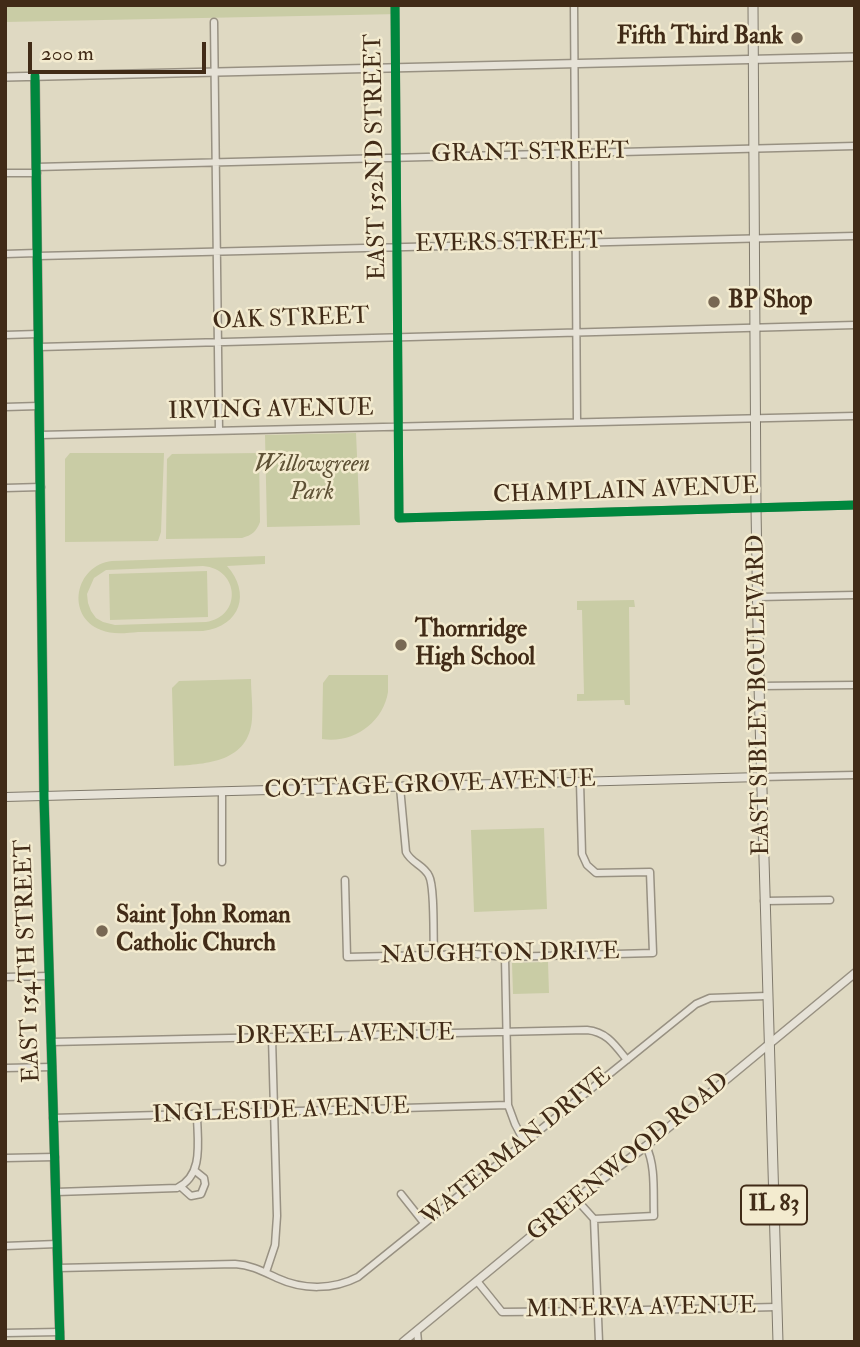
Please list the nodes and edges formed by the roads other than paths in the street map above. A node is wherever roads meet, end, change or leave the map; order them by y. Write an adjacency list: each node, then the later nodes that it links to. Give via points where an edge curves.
1 (395, 5): 8 (street, EAST 152ND STREET)
2 (573, 5): 7 (street)
3 (753, 5): 6 (main road, EAST SIBLEY BOULEVARD / IL 83)
4 (214, 22): 9 (street)
5 (855, 57): 6 (street)
6 (754, 59): 7 (street); 13 (main road, EAST SIBLEY BOULEVARD / IL 83)
7 (574, 63): 8 (street); 14 (street)
8 (395, 68): 9 (street); 15 (street, EAST 152ND STREET)
9 (215, 72): 10 (street); 16 (street)
10 (36, 76): 11 (street); 17 (street, EAST 154TH STREET)
11 (5, 77)
12 (855, 146): 13 (street, GRANT STREET)
13 (754, 149): 14 (street, GRANT STREET); 20 (main road, EAST SIBLEY BOULEVARD / IL 83)
14 (575, 153): 15 (street, GRANT STREET); 21 (street)
15 (396, 158): 16 (street, GRANT STREET); 22 (street, EAST 152ND STREET)
16 (215, 162): 17 (street, GRANT STREET); 23 (street)
17 (36, 170): 18 (street, GRANT STREET); 25 (street, EAST 154TH STREET)
18 (5, 173)
19 (855, 236): 20 (street, EVERS STREET)
20 (754, 238): 21 (street, EVERS STREET); 27 (main road, EAST SIBLEY BOULEVARD / IL 83)
21 (575, 243): 22 (street, EVERS STREET); 28 (street)
22 (397, 247): 23 (street, EVERS STREET); 31 (street, EAST 152ND STREET)
23 (216, 252): 25 (street, EVERS STREET); 32 (street)
24 (5, 254): 25 (street, EVERS STREET)
25 (37, 255): 29 (street, EAST 154TH STREET)
26 (855, 325): 27 (street, OAK STREET)
27 (755, 327): 28 (street, OAK STREET); 37 (main road, EAST SIBLEY BOULEVARD / IL 83)
28 (576, 332): 31 (street, OAK STREET); 38 (street)
29 (38, 334): 30 (street); 33 (street, EAST 154TH STREET)
30 (5, 335)
31 (398, 337): 32 (street, OAK STREET); 39 (street, EAST 152ND STREET)
32 (217, 342): 33 (street, OAK STREET); 40 (street)
33 (39, 346): 34 (street, EAST 154TH STREET)
34 (39, 406): 35 (street); 41 (street, EAST 154TH STREET)
35 (5, 407)
36 (855, 416): 37 (street, IRVING AVENUE)
37 (756, 418): 38 (street, IRVING AVENUE); 45 (main road, EAST SIBLEY BOULEVARD / IL 83)
38 (577, 422): 39 (street, IRVING AVENUE)
39 (399, 427): 40 (street, IRVING AVENUE); 46 (street, EAST 152ND STREET)
40 (219, 431): 41 (street, IRVING AVENUE)
41 (40, 435): 42 (street, EAST 154TH STREET)
42 (41, 487): 43 (street); 57 (street, EAST 154TH STREET)
43 (5, 488)
44 (855, 505): 45 (street, CHAMPLAIN AVENUE)
45 (756, 508): 46 (street, CHAMPLAIN AVENUE); 48 (main road, EAST SIBLEY BOULEVARD / IL 83)
46 (399, 518)
47 (855, 595): 48 (street)
48 (758, 597): 50 (main road, EAST SIBLEY BOULEVARD / IL 83)
49 (855, 685): 50 (street)
50 (759, 686): 52 (main road, EAST SIBLEY BOULEVARD / IL 83)
51 (855, 775): 52 (street, COTTAGE GROVE AVENUE)
52 (761, 777): 53 (main road, COTTAGE GROVE AVENUE); 61 (main road, EAST SIBLEY BOULEVARD / IL 83)
53 (580, 782): 54 (main road, COTTAGE GROVE AVENUE); 63 (street, NAUGHTON DRIVE, via 582,854 587,866 596,873 650,872 653,953)
54 (400, 787): 55 (main road, COTTAGE GROVE AVENUE); 62 (street, via 406,852 431,880)
55 (222, 792): 57 (main road, COTTAGE GROVE AVENUE); 58 (street)
56 (5, 797): 57 (main road, COTTAGE GROVE AVENUE)
57 (44, 797): 65 (street, EAST 154TH STREET)
58 (222, 862)
59 (345, 880): 62 (street, NAUGHTON DRIVE, via 347,957)
60 (830, 900): 61 (street)
61 (764, 901): 67 (main road, EAST SIBLEY BOULEVARD / IL 83)
62 (433, 955): 63 (street, NAUGHTON DRIVE)
63 (505, 957): 68 (street)
64 (855, 973): 71 (street, GREENWOOD ROAD)
65 (49, 976): 66 (street); 70 (street, EAST 154TH STREET)
66 (5, 977)
67 (767, 996): 71 (main road, EAST SIBLEY BOULEVARD / IL 83); 72 (street, WATERMAN DRIVE, via 710,998 695,1004)
68 (507, 1032): 69 (street, DREXEL AVENUE); 72 (street, DREXEL AVENUE, via 595,1031 610,1038); 75 (street)
69 (272, 1038): 70 (street, DREXEL AVENUE); 76 (street)
70 (51, 1042): 73 (street, EAST 154TH STREET)
71 (768, 1044): 80 (street, GREENWOOD ROAD); 95 (main road, EAST SIBLEY BOULEVARD / IL 83)
72 (627, 1060): 79 (street, WATERMAN DRIVE)
73 (52, 1067): 74 (street); 78 (street, EAST 154TH STREET)
74 (5, 1068)
75 (508, 1105): 76 (street, INGLESIDE AVENUE); 79 (street)
76 (274, 1112): 77 (street, INGLESIDE AVENUE); 93 (street, via 277,1231)
77 (197, 1114): 78 (street, INGLESIDE AVENUE); 83 (street)
78 (53, 1118): 81 (street, EAST 154TH STREET)
79 (525, 1143): 89 (street, WATERMAN DRIVE)
80 (646, 1146): 87 (street, GREENWOOD ROAD); 88 (street, via 652,1167 654,1216)
81 (55, 1157): 82 (street); 85 (street, EAST 154TH STREET)
82 (5, 1158)
83 (194, 1170): 84 (street); 84 (street, via 204,1178 201,1194 191,1196)
84 (181, 1187): 85 (street)
85 (56, 1192): 90 (street, EAST 154TH STREET)
86 (401, 1195): 89 (street)
87 (576, 1199): 88 (street); 94 (street, GREENWOOD ROAD)
88 (594, 1219): 96 (street)
89 (424, 1223): 93 (street, WATERMAN DRIVE, via 348,1283 296,1285)
90 (57, 1244): 91 (street); 92 (street, EAST 154TH STREET)
91 (5, 1246)
92 (58, 1268): 93 (street, WATERMAN DRIVE, via 224,1264); 98 (street, EAST 154TH STREET)
93 (266, 1272)
94 (477, 1281): 96 (street, MINERVA AVENUE, via 502,1312); 97 (street, GREENWOOD ROAD)
95 (777, 1307): 96 (street, MINERVA AVENUE); 104 (main road, EAST SIBLEY BOULEVARD / IL 83)
96 (598, 1311): 103 (street)
97 (417, 1331): 101 (street, GREENWOOD ROAD); 102 (street)
98 (60, 1332): 99 (street); 100 (street, EAST 154TH STREET)
99 (5, 1333)
100 (60, 1342)
101 (403, 1342)
102 (418, 1342)
103 (599, 1342)
104 (778, 1342)

